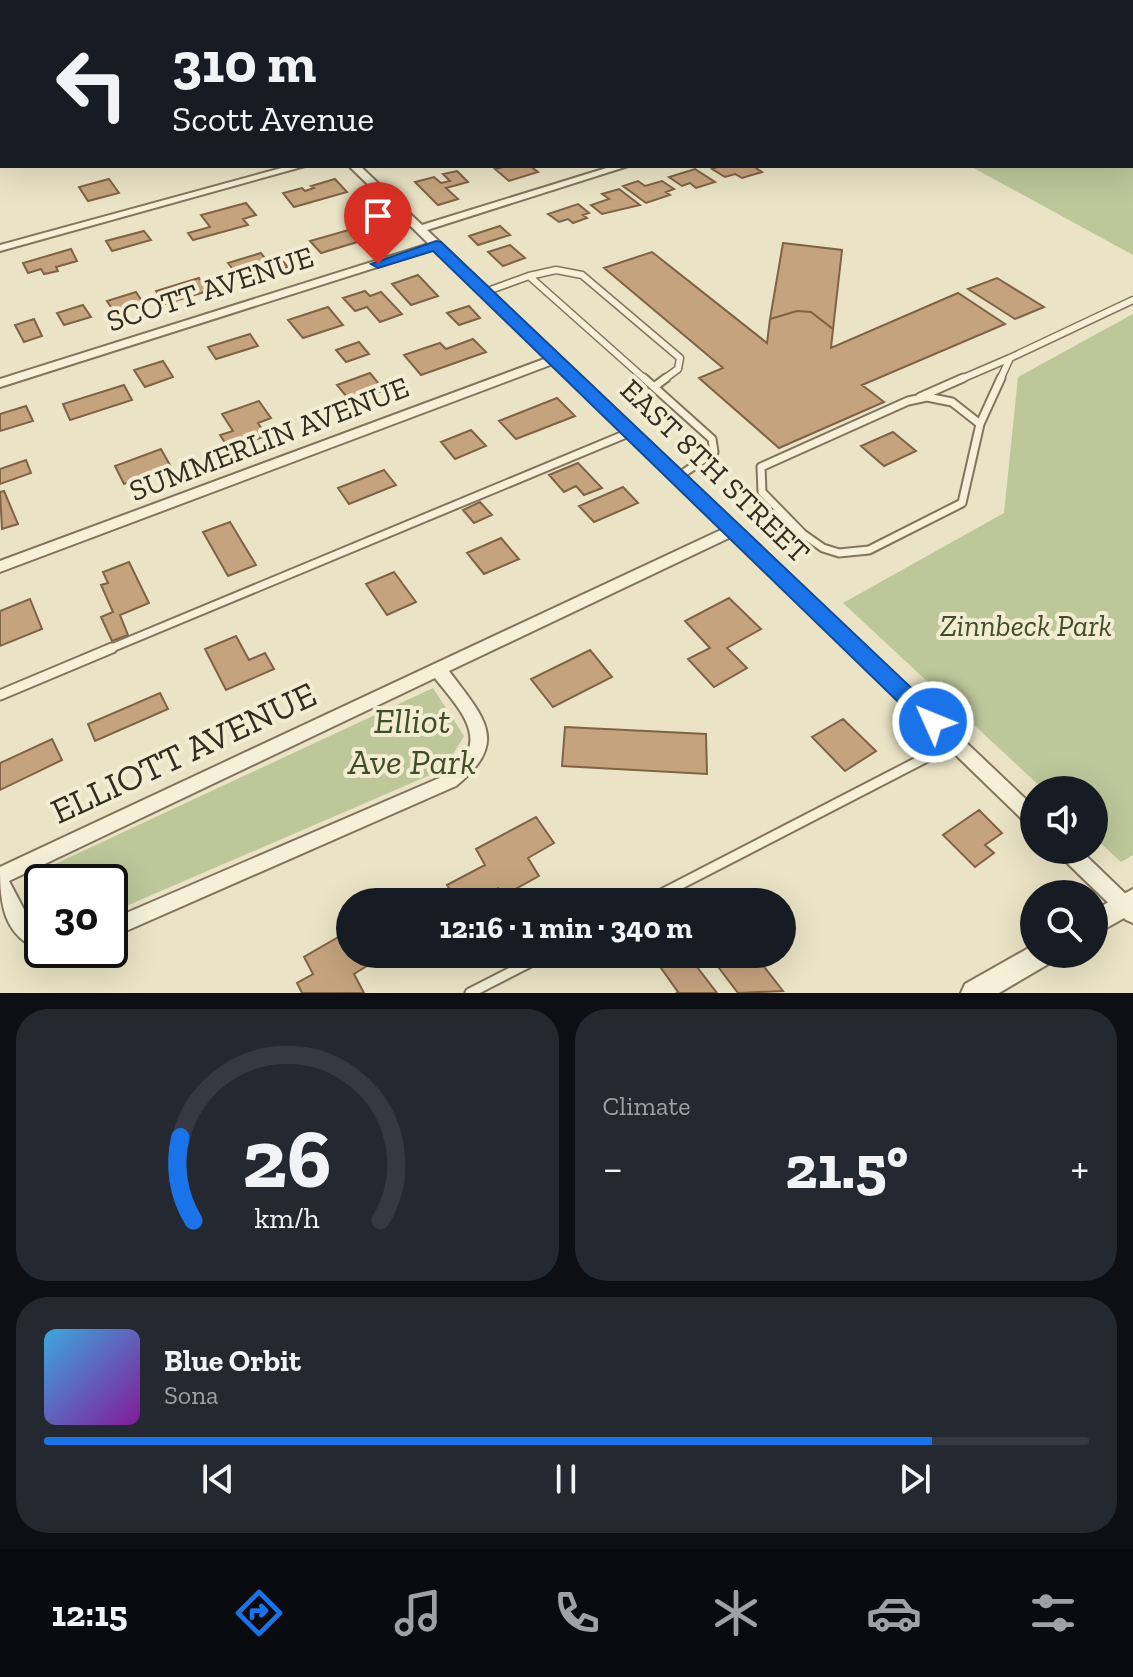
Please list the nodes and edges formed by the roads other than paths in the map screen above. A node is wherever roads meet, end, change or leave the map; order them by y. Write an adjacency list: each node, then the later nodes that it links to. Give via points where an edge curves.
1 (293, 168): 6 (street)
2 (356, 168): 4 (street, EAST 8TH STREET)
3 (617, 168): 4 (street)
4 (419, 229): 5 (street, EAST 8TH STREET)
5 (436, 245): 8 (street, EAST 8TH STREET); 12 (street, SCOTT AVENUE)
6 (0, 248)
7 (529, 276): 8 (lane); 13 (lane); 13 (lane, via 556,268 582,275 680,358 678,369)
8 (485, 292): 11 (street, EAST 8TH STREET)
9 (1133, 300): 10 (lane)
10 (1010, 358): 14 (lane); 15 (lane)
11 (556, 359): 16 (street, EAST 8TH STREET); 19 (street, SUMMERLIN AVENUE)
12 (0, 383)
13 (654, 387): 17 (lane, via 712,439 714,452)
14 (916, 399): 15 (lane, via 952,402); 15 (lane, via 761,467 763,493 830,551 869,550 962,503)
15 (980, 424)
16 (631, 432): 17 (street, EAST 8TH STREET); 21 (lane)
17 (678, 477): 18 (street, EAST 8TH STREET)
18 (733, 530): 20 (street, ELLIOTT AVENUE); 22 (street, EAST 8TH STREET)
19 (0, 567)
20 (438, 669): 25 (street, ELLIOTT AVENUE); 30 (street, via 478,728 481,749 469,768 450,781)
21 (0, 695)
22 (955, 743): 23 (street, EAST 8TH STREET); 27 (lane)
23 (1020, 806)
24 (1082, 864): 28 (street)
25 (0, 876)
26 (0, 883): 31 (street)
27 (673, 888)
28 (1130, 907): 29 (street)
29 (1108, 917)
30 (128, 921)
31 (24, 930)
32 (1020, 966): 35 (street)
33 (519, 968): 34 (lane)
34 (470, 993)
35 (974, 993)

